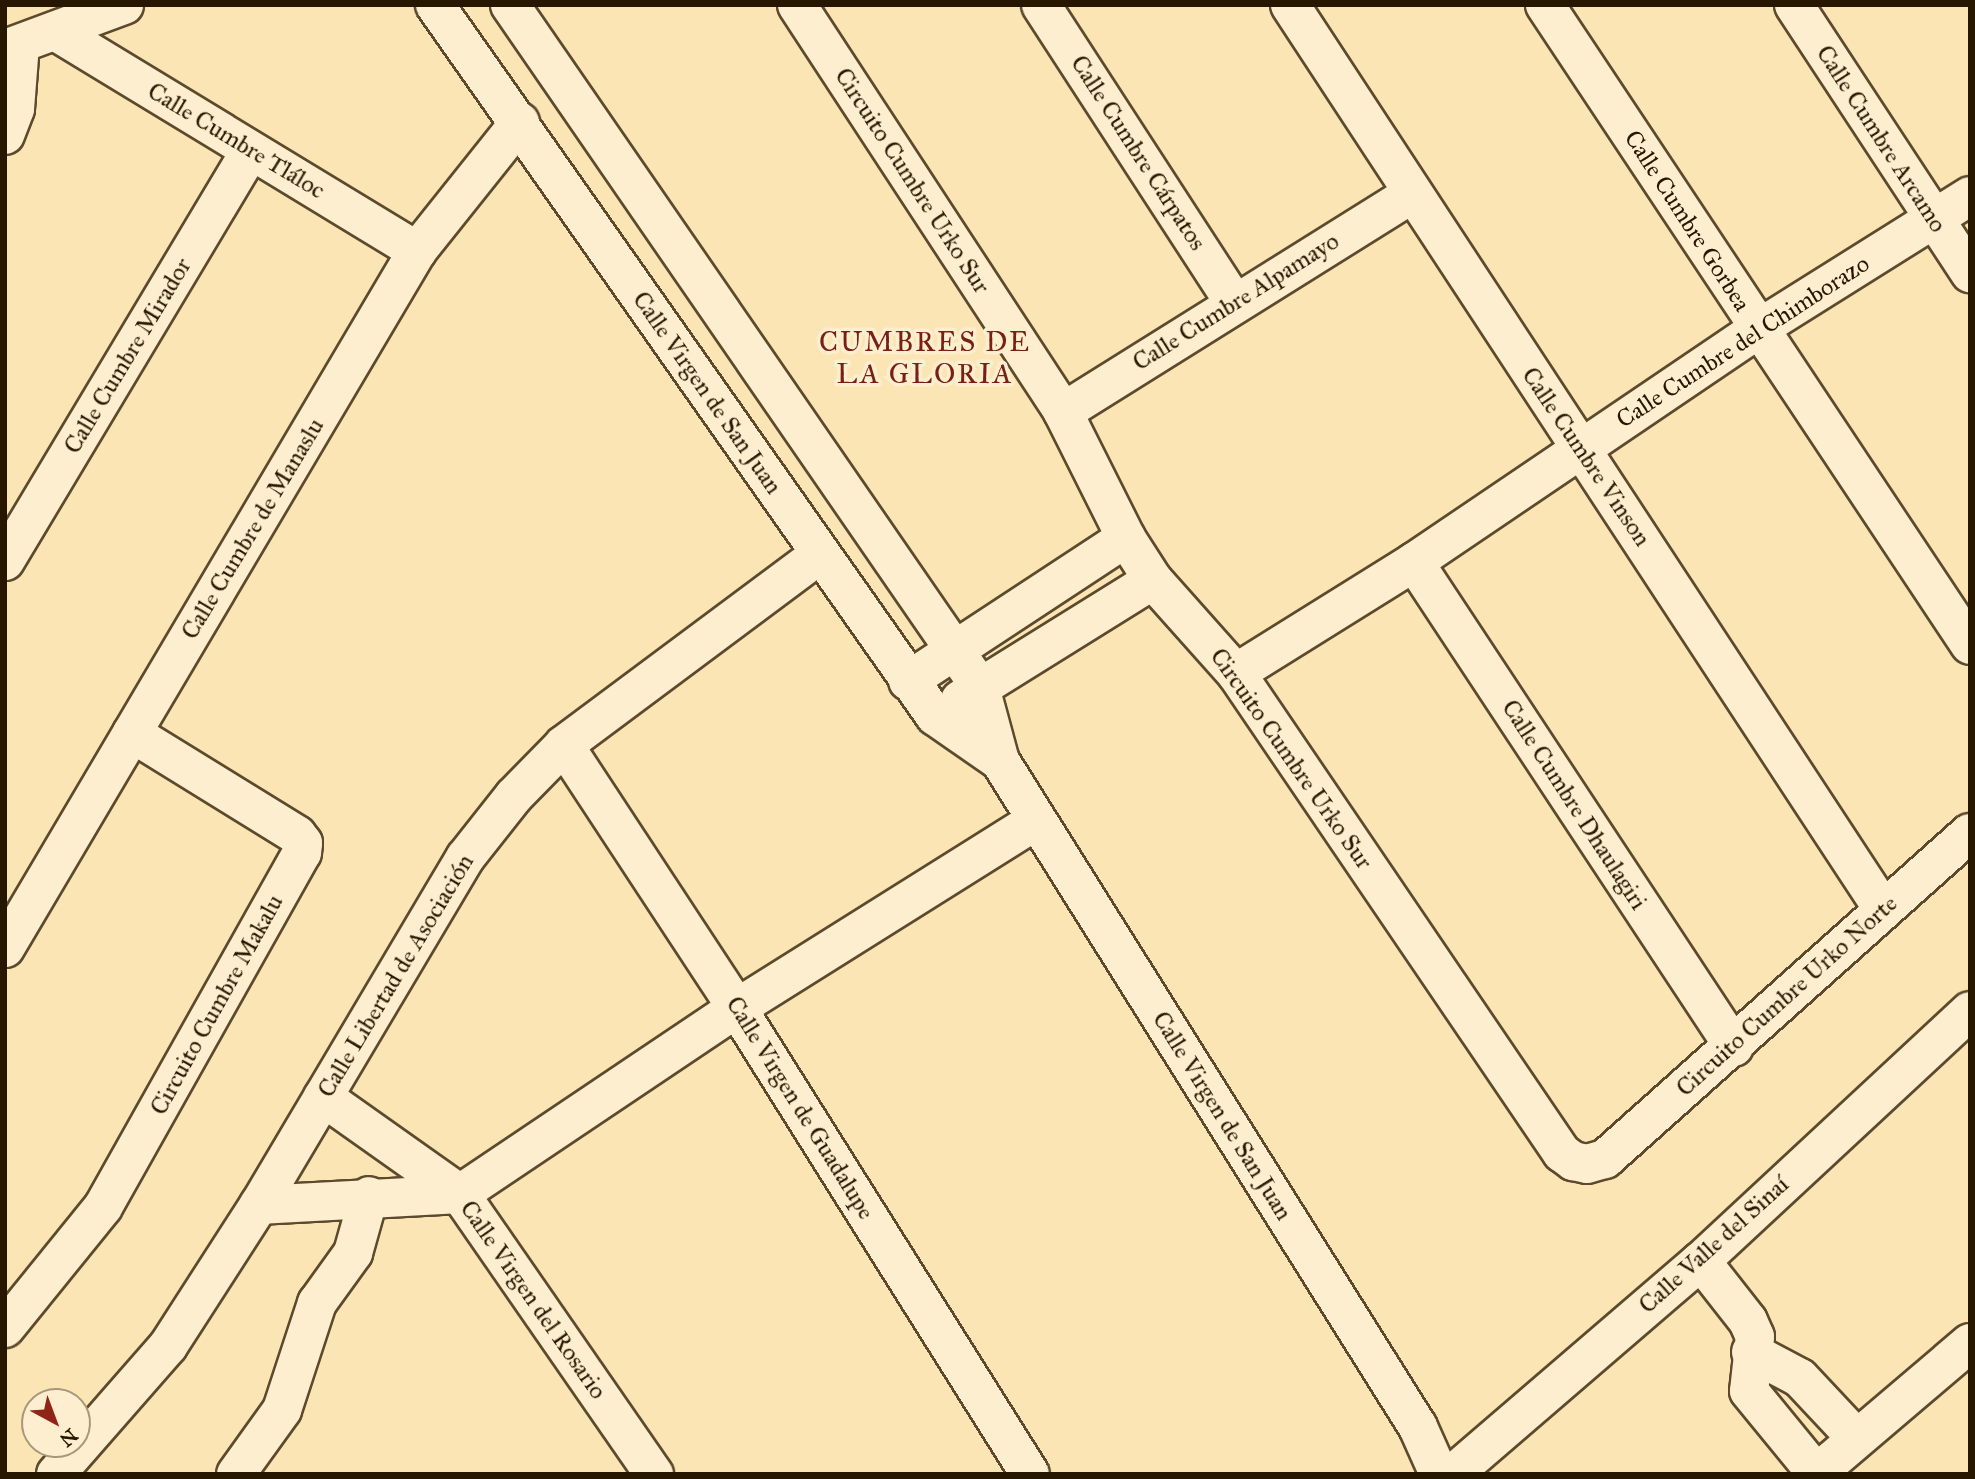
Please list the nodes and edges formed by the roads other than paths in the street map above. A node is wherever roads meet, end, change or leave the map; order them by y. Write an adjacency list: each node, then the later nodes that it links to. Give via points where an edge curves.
1 (124, 5): 9 (street)
2 (435, 5): 10 (street, Calle Virgen de San Juan)
3 (509, 5): 28 (street, Calle Virgen de San Juan)
4 (797, 5): 20 (street, Circuito Cumbre Urko Sur)
5 (1041, 5): 18 (street, Calle Cumbre Cárpatos)
6 (1290, 5): 13 (street, Calle Cumbre Vinson)
7 (1545, 5): 19 (street, Calle Cumbre Gorbea)
8 (1794, 5): 15 (street, Calle Cumbre Arcamo)
9 (27, 41): 11 (street, via 15,109); 12 (street, Calle Cumbre Tláloc)
10 (520, 122): 16 (street, Calle Cumbre de Manaslu); 23 (street, Calle Virgen de San Juan)
11 (5, 135)
12 (250, 151): 16 (street, Calle Cumbre Tláloc); 24 (street, Calle Cumbre Mirador)
13 (1410, 195): 18 (street, Calle Cumbre Alpamayo); 21 (street, Calle Cumbre Vinson)
14 (1970, 196): 15 (street, Calle Cumbre del Chimborazo)
15 (1933, 220): 17 (street, Calle Cumbre Arcamo); 19 (street, Calle Cumbre del Chimborazo)
16 (417, 251): 33 (street, Calle Cumbre de Manaslu)
17 (1970, 273)
18 (1234, 302): 20 (street, Calle Cumbre Alpamayo)
19 (1758, 329): 21 (street, Calle Cumbre del Chimborazo); 27 (street, Calle Cumbre Gorbea)
20 (1063, 412): 22 (street, Circuito Cumbre Urko Sur)
21 (1580, 449): 25 (street, Calle Cumbre del Chimborazo); 38 (street, Calle Cumbre Vinson)
22 (1126, 538): 26 (street, Circuito Cumbre Urko Sur); 28 (street)
23 (819, 555): 30 (street, Calle Virgen de San Juan); 34 (street, Calle Libertad de Asociación)
24 (5, 561)
25 (1414, 562): 29 (street, Calle Cumbre del Chimborazo); 42 (street, Calle Cumbre Dhaulagiri)
26 (1153, 580): 29 (street, Circuito Cumbre Urko Sur); 31 (street)
27 (1970, 645)
28 (956, 649): 30 (street); 31 (street, Calle Virgen de San Juan)
29 (1236, 673): 44 (street, Circuito Cumbre Urko Sur, via 1562,1153 1587,1164)
30 (908, 681): 32 (street, Calle Virgen de San Juan)
31 (980, 687): 32 (street); 35 (street, Calle Virgen de San Juan)
32 (934, 716): 35 (street, Calle Virgen de San Juan)
33 (132, 733): 39 (street, Calle Cumbre de Manaslu); 49 (street, Circuito Cumbre Makalu, via 297,835 303,843 302,853 103,1207)
34 (564, 745): 40 (street, Calle Virgen de Guadalupe); 43 (street, Calle Libertad de Asociación, via 514,796 465,858)
35 (1000, 761): 36 (street, Calle Virgen de San Juan)
36 (1035, 821): 40 (street); 57 (street, Calle Virgen de San Juan, via 1418,1427)
37 (1970, 833): 38 (street, Circuito Cumbre Urko Norte)
38 (1883, 909): 42 (street, Circuito Cumbre Urko Norte)
39 (5, 948)
40 (737, 1008): 45 (street); 56 (street, Calle Virgen de Guadalupe)
41 (1970, 1011): 48 (street, Calle Valle del Sinaí)
42 (1734, 1047): 44 (street, Circuito Cumbre Urko Norte)
43 (323, 1097): 45 (street, Calle Virgen del Rosario); 47 (street, Calle Libertad de Asociación)
44 (1605, 1159)
45 (460, 1194): 46 (street); 55 (street, Calle Virgen del Rosario)
46 (369, 1196): 47 (street); 54 (street, via 353,1253 317,1303 282,1409)
47 (259, 1205): 53 (street, Calle Libertad de Asociación, via 168,1346)
48 (1701, 1261): 51 (street, via 1748,1321 1755,1337); 58 (street, Calle Valle del Sinaí)
49 (5, 1328)
50 (1970, 1343): 52 (street)
51 (1751, 1352): 52 (street, via 1800,1378); 59 (street, via 1749,1391)
52 (1857, 1439): 59 (street)
53 (56, 1474)
54 (236, 1474)
55 (654, 1474)
56 (1030, 1474)
57 (1439, 1474)
58 (1453, 1474)
59 (1817, 1474)

